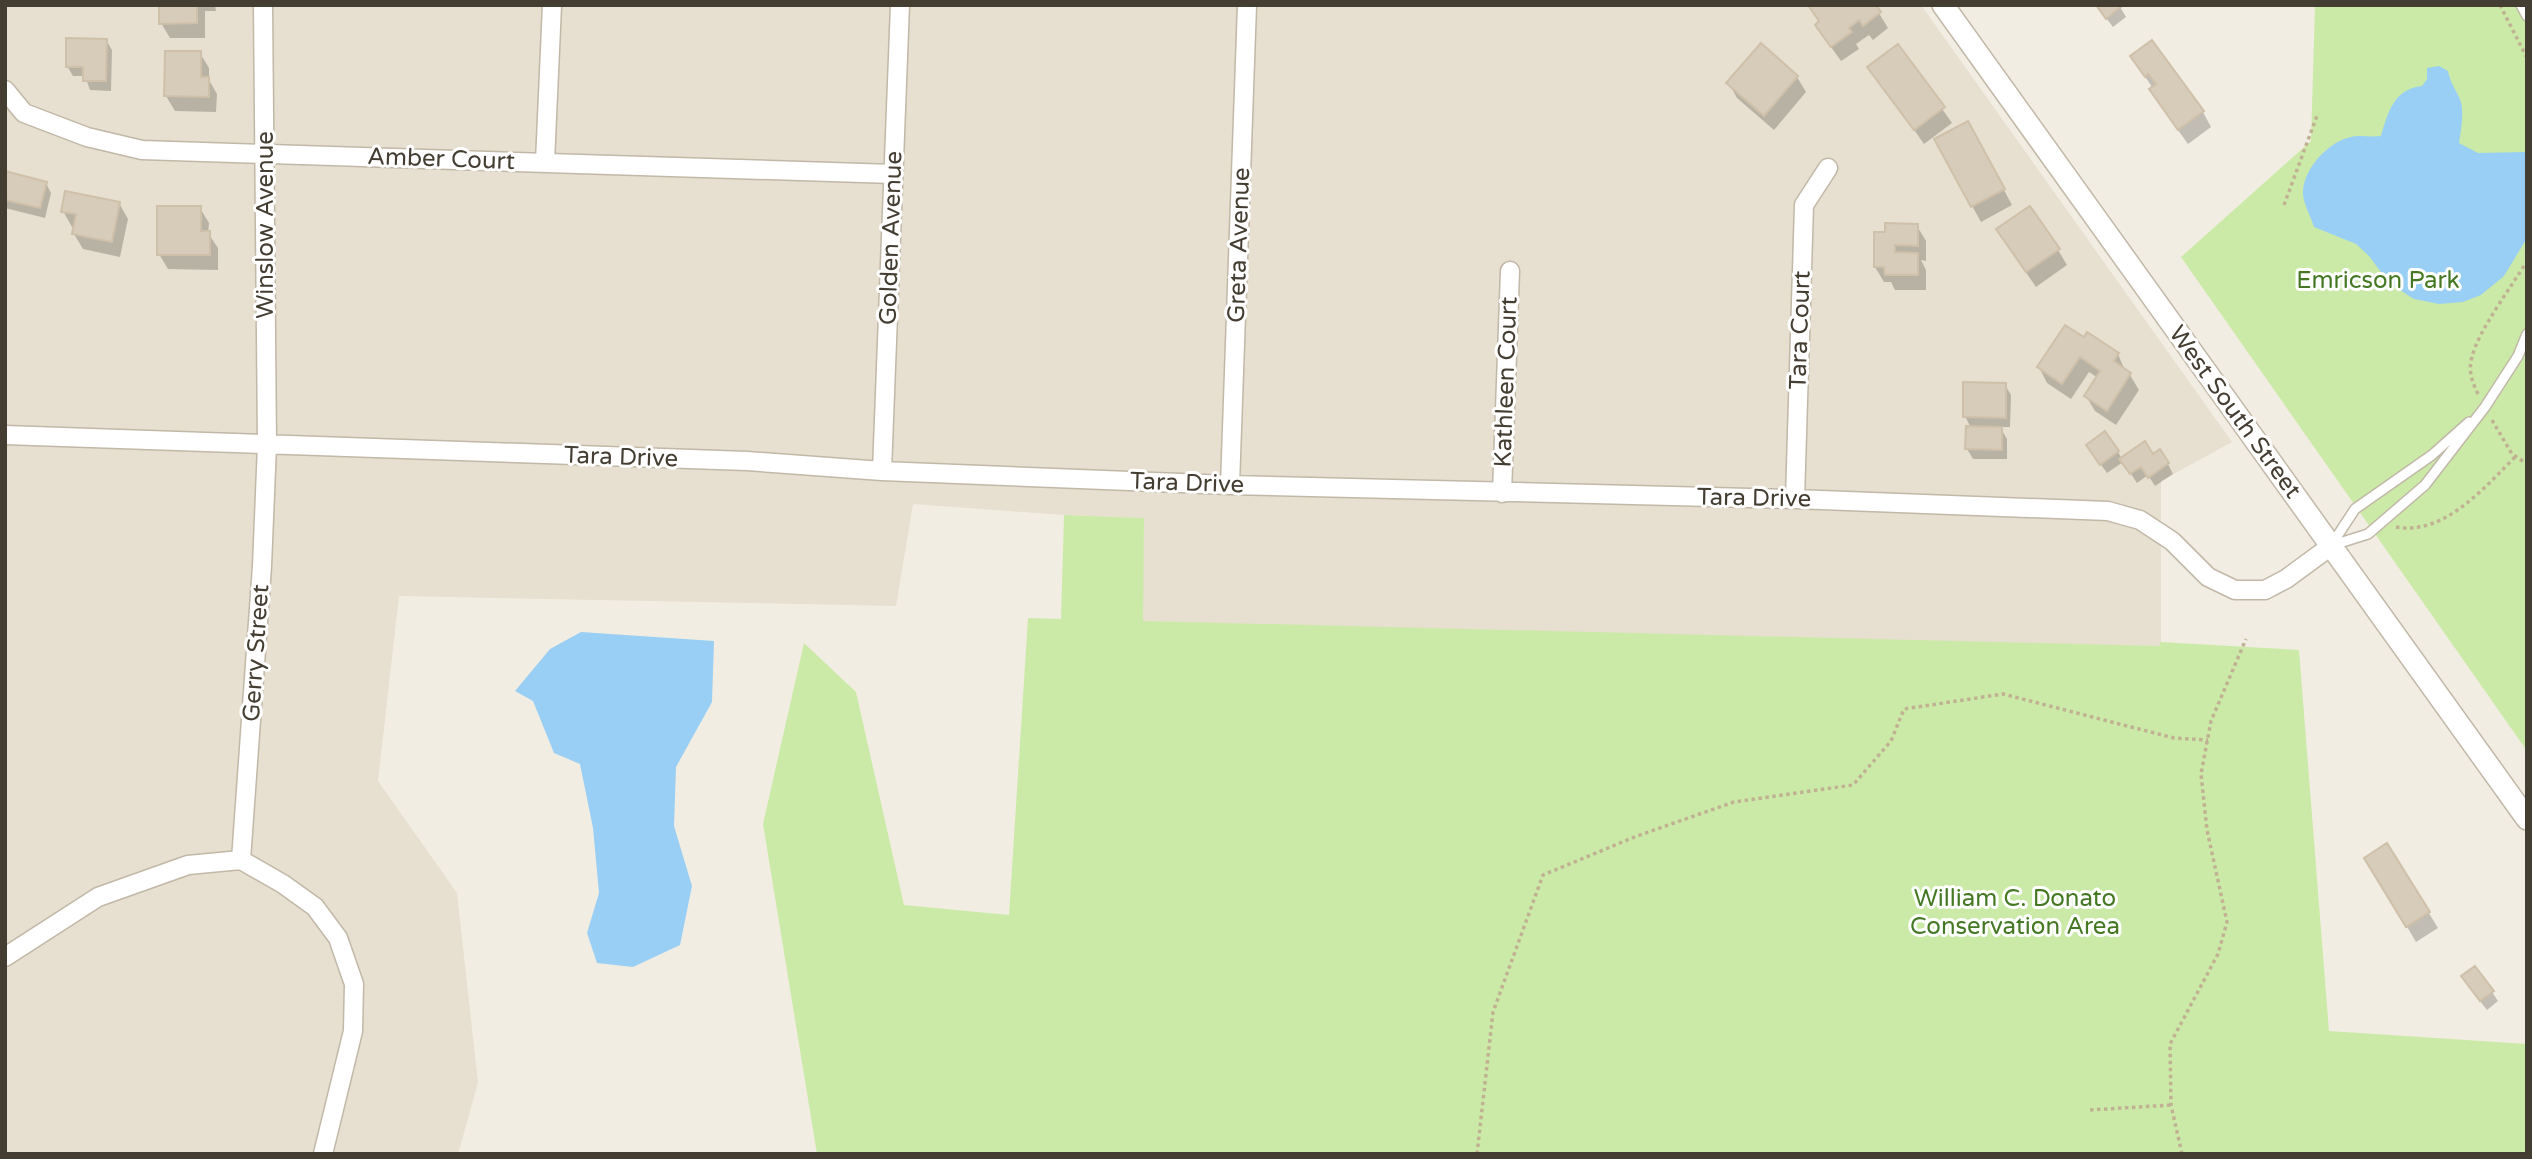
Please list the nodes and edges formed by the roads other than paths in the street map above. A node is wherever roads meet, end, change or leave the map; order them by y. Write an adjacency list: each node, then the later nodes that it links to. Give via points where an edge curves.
1 (263, 5): 9 (street, Winslow Avenue)
2 (552, 5): 10 (street)
3 (900, 5): 12 (street, Golden Avenue)
4 (1247, 5): 19 (street, Greta Avenue)
5 (1943, 5): 22 (street, West South Street)
6 (2521, 5): 7 (lane)
7 (2527, 16)
8 (5, 90): 9 (street, Amber Court, via 24,113 87,137 142,150)
9 (265, 154): 10 (street, Amber Court); 17 (street, Winslow Avenue)
10 (545, 162): 12 (street, Amber Court)
11 (1828, 168): 21 (street, Tara Court, via 1804,205)
12 (893, 173): 18 (street, Golden Avenue)
13 (1510, 271): 20 (street, Kathleen Court)
14 (2527, 334): 15 (lane)
15 (2486, 407): 22 (lane, via 2432,455 2355,509); 22 (lane, via 2425,485 2368,534)
16 (5, 435): 17 (street, Tara Drive)
17 (267, 444): 18 (street, Tara Drive, via 747,461); 24 (street, Gerry Street)
18 (882, 471): 19 (street, Tara Drive)
19 (1230, 485): 20 (street, Tara Drive)
20 (1502, 493): 21 (street, Tara Drive)
21 (1795, 499): 22 (street, Tara Drive, via 2108,511 2140,520 2172,541 2208,577 2235,590 2265,590)
22 (2331, 546): 23 (street, West South Street)
23 (2527, 819)
24 (241, 860): 25 (street, via 188,865 98,897); 26 (street, via 314,907 338,938 354,984 353,1031)
25 (5, 957)
26 (323, 1154)

